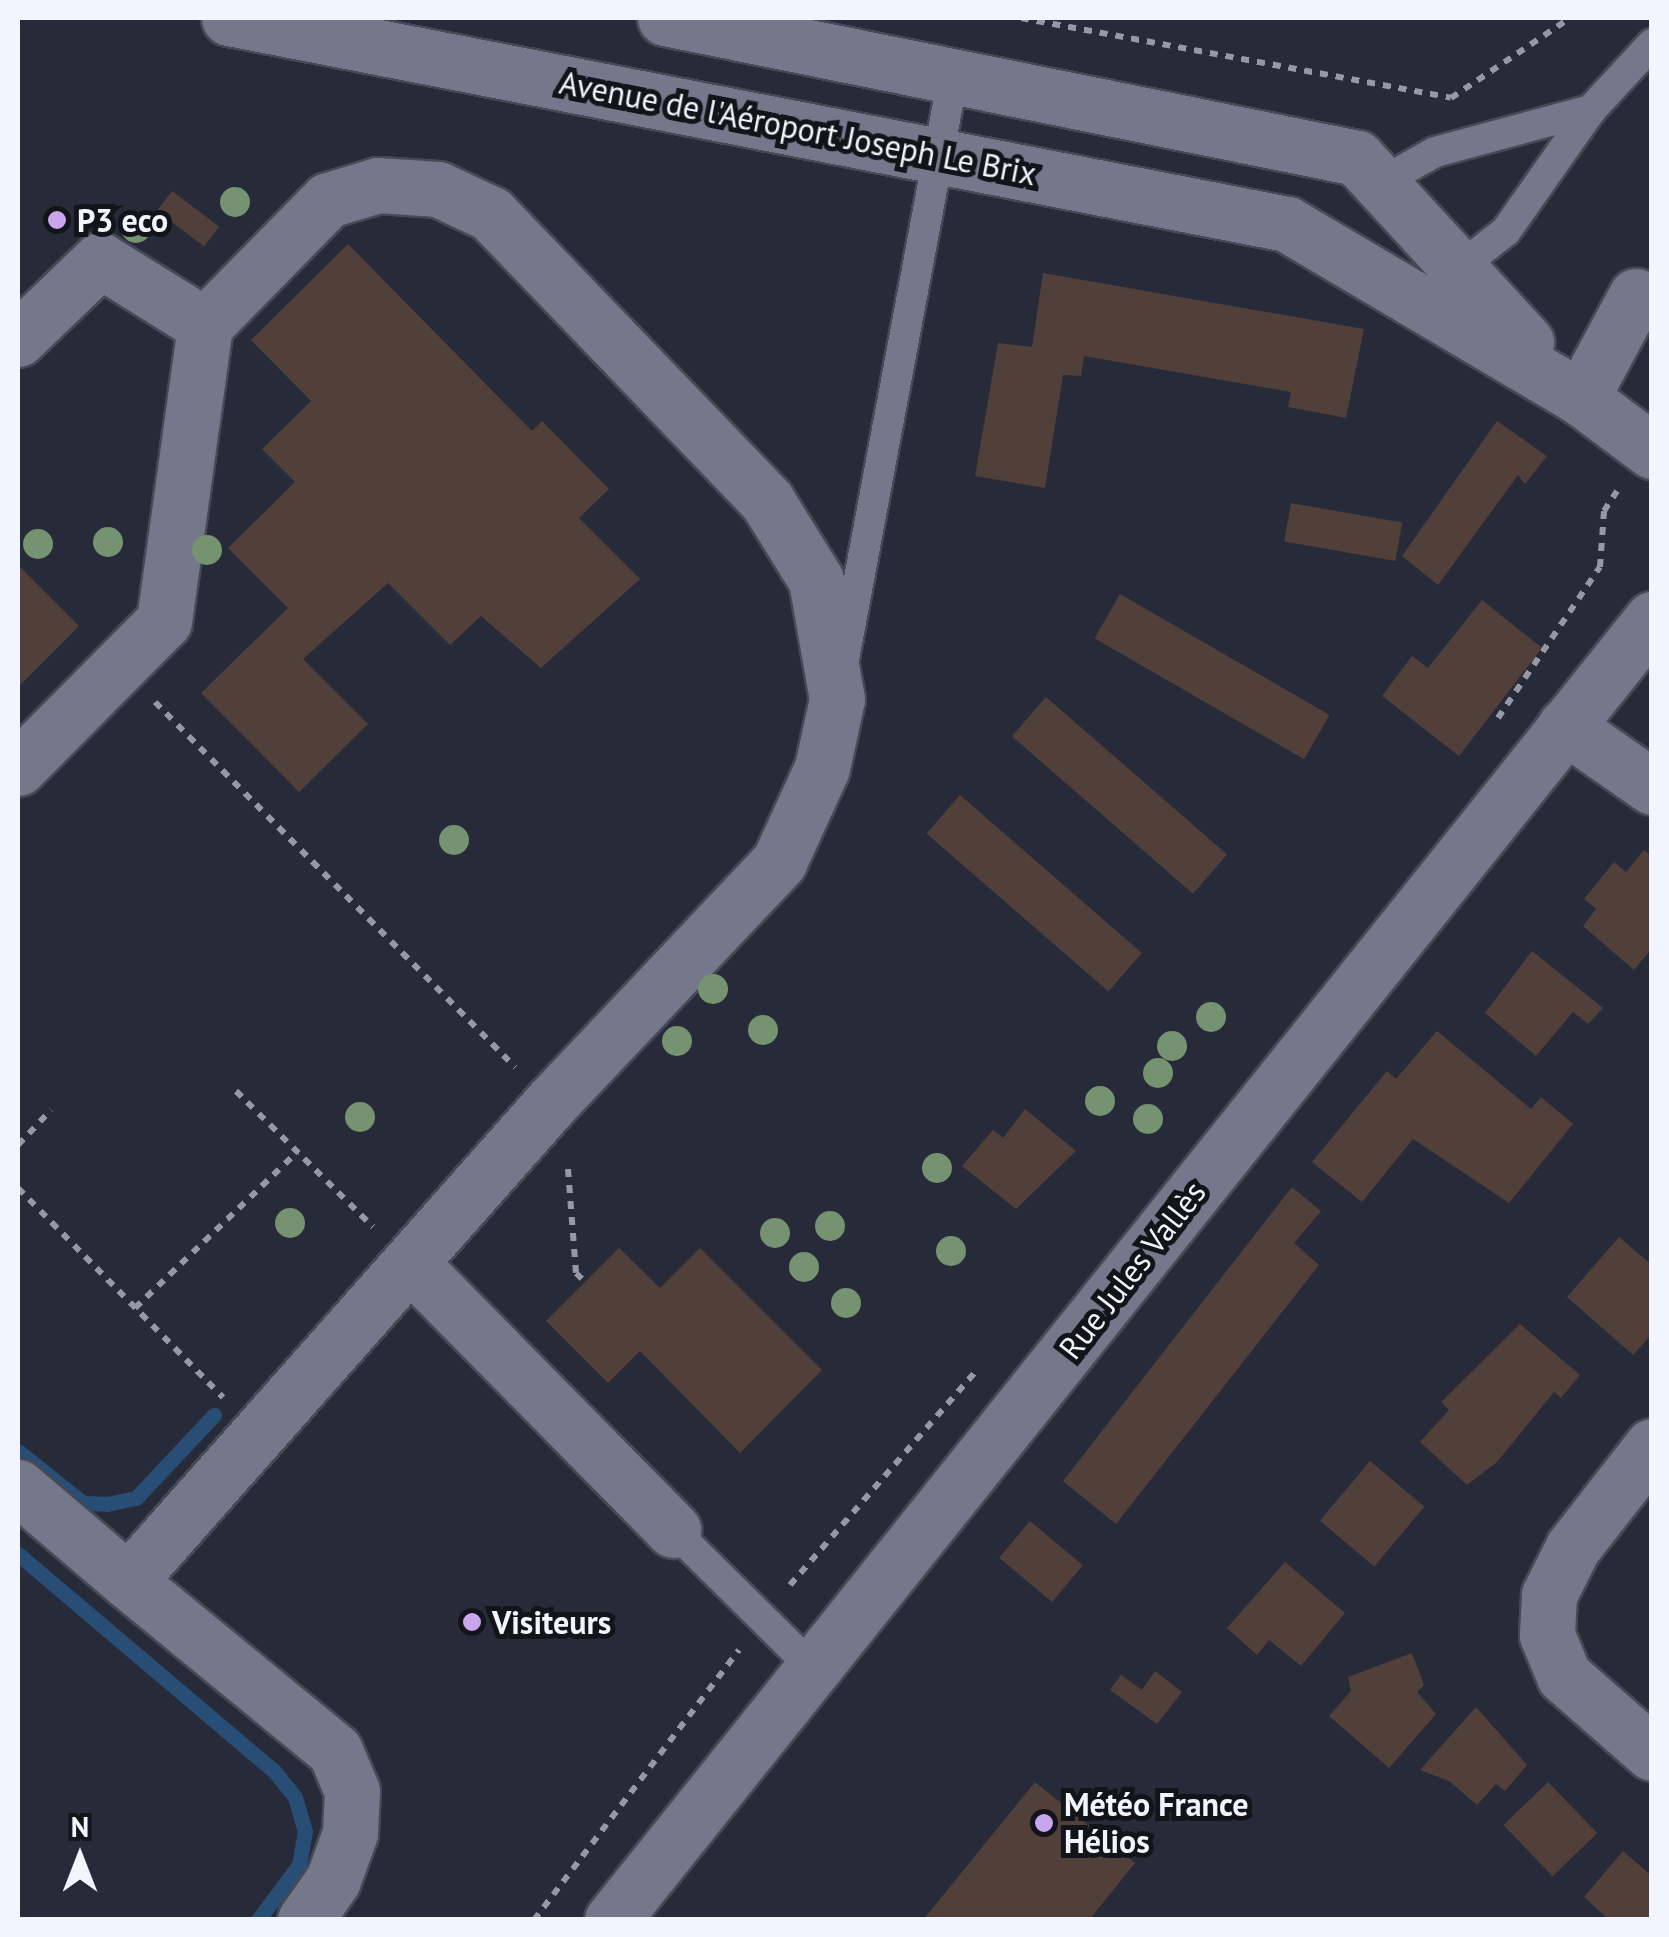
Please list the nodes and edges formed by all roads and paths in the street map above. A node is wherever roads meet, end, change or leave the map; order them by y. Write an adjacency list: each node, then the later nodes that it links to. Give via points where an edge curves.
1 (230, 18): 8 (street, Avenue de l'Aéroport Joseph Le Brix)
2 (665, 18): 6 (street, Avenue de l'Aéroport Joseph Le Brix)
3 (1021, 18): 4 (path, via 1451,98)
4 (1570, 18)
5 (1652, 44): 7 (lane)
6 (954, 72): 8 (lane); 9 (street, Avenue de l'Aéroport Joseph Le Brix, via 1357,158)
7 (1592, 110): 9 (lane, via 1435,152); 11 (lane, via 1506,231)
8 (939, 154): 10 (street, Avenue de l'Aéroport Joseph Le Brix, via 1287,224); 20 (lane)
9 (1392, 198): 10 (street); 11 (street, Avenue de l'Aéroport Joseph Le Brix)
10 (1356, 265): 15 (street, Avenue de l'Aéroport Joseph Le Brix)
11 (1456, 270): 15 (street, Avenue de l'Aéroport Joseph Le Brix)
12 (1636, 296): 15 (street)
13 (205, 325): 14 (street, via 100,260); 19 (street, via 164,621); 20 (street, via 328,200 378,185 438,188 491,214 767,501 816,580)
14 (18, 340)
15 (1582, 398): 16 (street, Avenue de l'Aéroport Joseph Le Brix)
16 (1649, 449): 18 (path, via 1604,510 1600,567)
17 (1652, 620): 21 (street, Rue Jules Vallès)
18 (1549, 648)
19 (119, 666): 22 (street); 25 (path)
20 (837, 699): 25 (street, via 822,768 778,862)
21 (1566, 726): 23 (street); 39 (street, Rue Jules Vallès)
22 (18, 768)
23 (1652, 787)
24 (236, 1091): 28 (path)
25 (552, 1103): 30 (street); 31 (path, via 564,1114 576,1272)
26 (51, 1110): 27 (path)
27 (18, 1146)
28 (297, 1152): 30 (path); 32 (path)
29 (18, 1188): 32 (path)
30 (410, 1263): 33 (street); 36 (street)
31 (584, 1282)
32 (135, 1308): 33 (path)
33 (259, 1433): 37 (street)
34 (1652, 1446): 40 (street, via 1573,1547 1550,1596 1547,1635 1564,1676)
35 (18, 1487): 37 (street)
36 (673, 1530): 38 (lane)
37 (128, 1581): 41 (street, via 335,1751 352,1791 350,1833 333,1880)
38 (761, 1618): 39 (lane); 42 (path)
39 (814, 1670): 43 (street, Rue Jules Vallès)
40 (1652, 1754)
41 (305, 1920)
42 (534, 1920)
43 (612, 1920)

